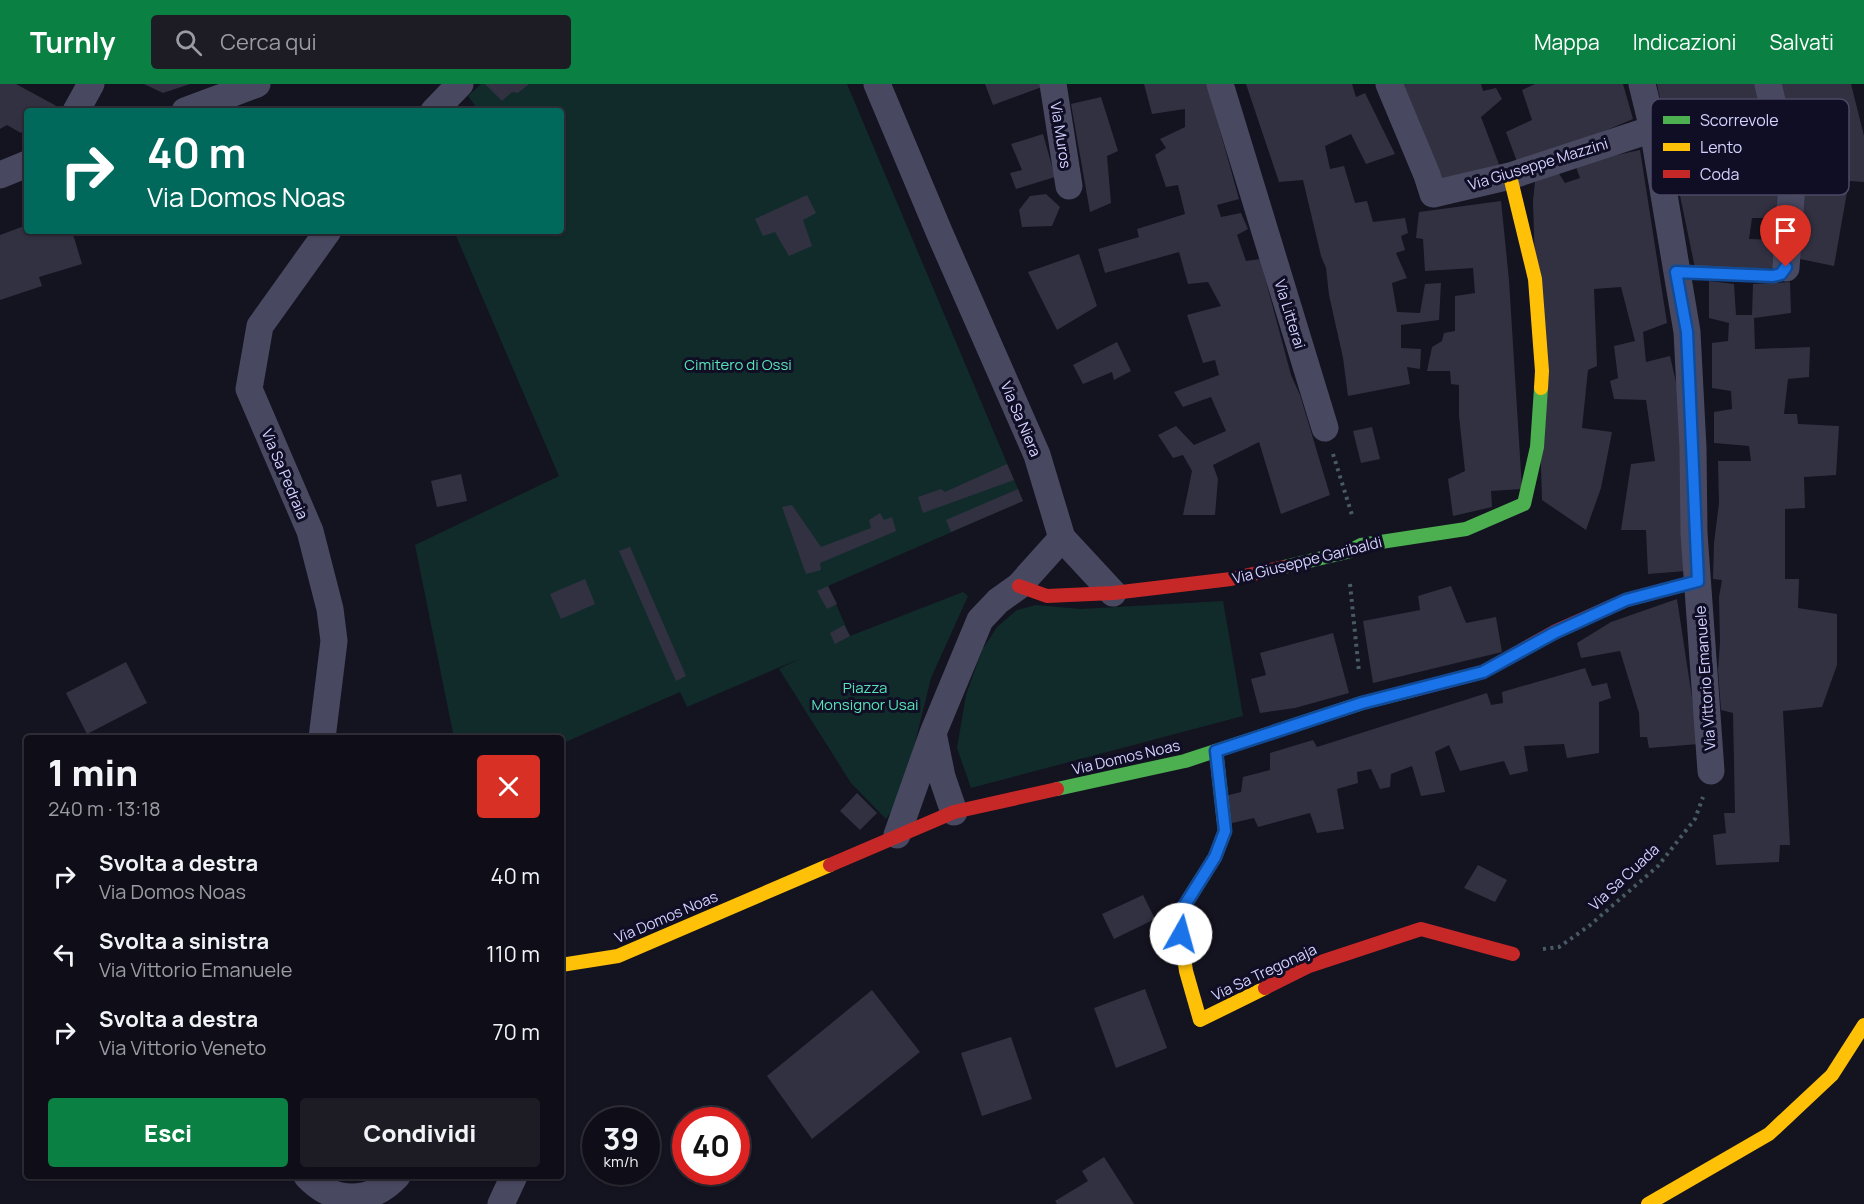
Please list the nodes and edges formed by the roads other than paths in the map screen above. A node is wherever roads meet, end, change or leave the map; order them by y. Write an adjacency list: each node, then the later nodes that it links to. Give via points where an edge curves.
1 (91, 84): 10 (street)
2 (257, 84): 11 (street)
3 (877, 84): 24 (street, Via Sa Niera, via 1037,455)
4 (1053, 84): 17 (street, Via Muros)
5 (1220, 84): 23 (street, Via Litterai)
6 (1389, 84): 16 (street, Via Giuseppe Mazzini, via 1433,194)
7 (1642, 84): 12 (street, Via Vittorio Emanuele)
8 (1768, 84): 9 (street)
9 (1772, 99)
10 (78, 108)
11 (193, 108)
12 (1651, 121)
13 (1651, 130): 16 (street, Via Giuseppe Mazzini)
14 (24, 165): 15 (street)
15 (0, 175)
16 (1510, 176): 27 (street, Via Giuseppe Garibaldi, via 1535,279 1542,371 1537,447 1524,504 1466,529 1361,545 1347,552 1232,579)
17 (1069, 186)
18 (1664, 195): 22 (street, Via Vittorio Emanuele)
19 (1791, 195): 21 (street)
20 (326, 234): 29 (street, Via Sa Pedraia, via 260,326 249,389 310,531 330,609 334,641)
21 (1786, 267): 22 (lane, via 1773,276)
22 (1676, 272): 25 (street, Via Vittorio Emanuele, via 1687,332)
23 (1325, 428)
24 (1062, 538): 26 (street); 27 (street)
25 (1698, 581): 30 (street, Via Domos Noas, via 1626,600 1483,672 1362,703); 31 (street, Via Vittorio Emanuele)
26 (1019, 586): 27 (street, Via Giuseppe Garibaldi, via 1047,596); 28 (street, via 980,620)
27 (1113, 593)
28 (933, 733): 32 (street); 33 (street)
29 (322, 735)
30 (1216, 751): 32 (street, Via Domos Noas); 34 (street, Via Sa Tregonaja, via 1225,831 1215,857 1178,916 1186,971 1200,1020 1309,966 1421,929)
31 (1712, 771)
32 (954, 812): 33 (street, Via Domos Noas)
33 (897, 835): 35 (street, Via Domos Noas, via 618,956)
34 (1513, 954)
35 (564, 965)
36 (1864, 1026): 41 (street, via 1832,1075 1769,1134)
37 (310, 1179): 38 (street, via 325,1193 351,1200 378,1194)
38 (395, 1179)
39 (513, 1179): 40 (street)
40 (501, 1204)
41 (1648, 1204)

